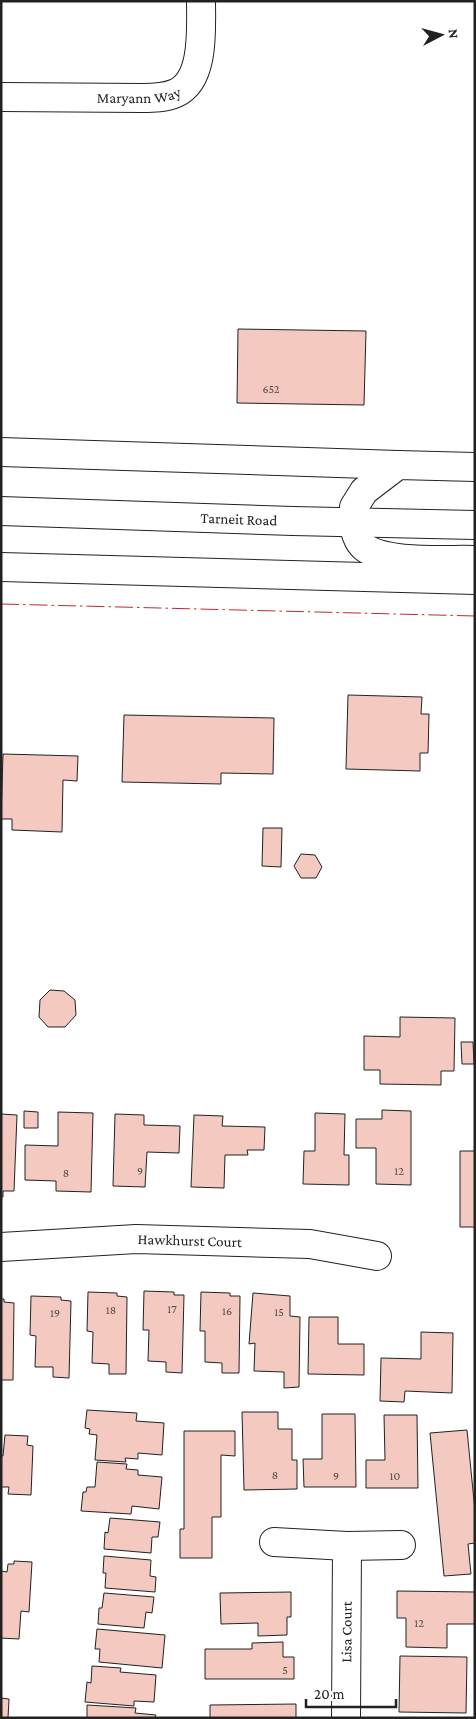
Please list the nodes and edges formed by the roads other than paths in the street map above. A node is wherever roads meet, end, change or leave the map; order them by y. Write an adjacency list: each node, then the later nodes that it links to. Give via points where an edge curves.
1 (201, 1): 2 (street, Maryann Way, via 196,69 188,84 177,93 142,98)
2 (1, 97)
3 (1, 452): 4 (street)
4 (398, 464): 5 (street); 7 (street, via 364,491 354,507)
5 (475, 467)
6 (1, 511): 7 (street, Tarneit Road)
7 (353, 522): 8 (street, Tarneit Road); 9 (street, via 362,546 375,554)
8 (475, 525)
9 (475, 560)
10 (1, 567): 11 (street)
11 (475, 580)
12 (1, 1247): 13 (street, Hawkhurst Court, via 136,1239 310,1244)
13 (377, 1256)
14 (274, 1542): 16 (street)
15 (400, 1545): 16 (street)
16 (347, 1546): 17 (street, Lisa Court)
17 (346, 1718)

